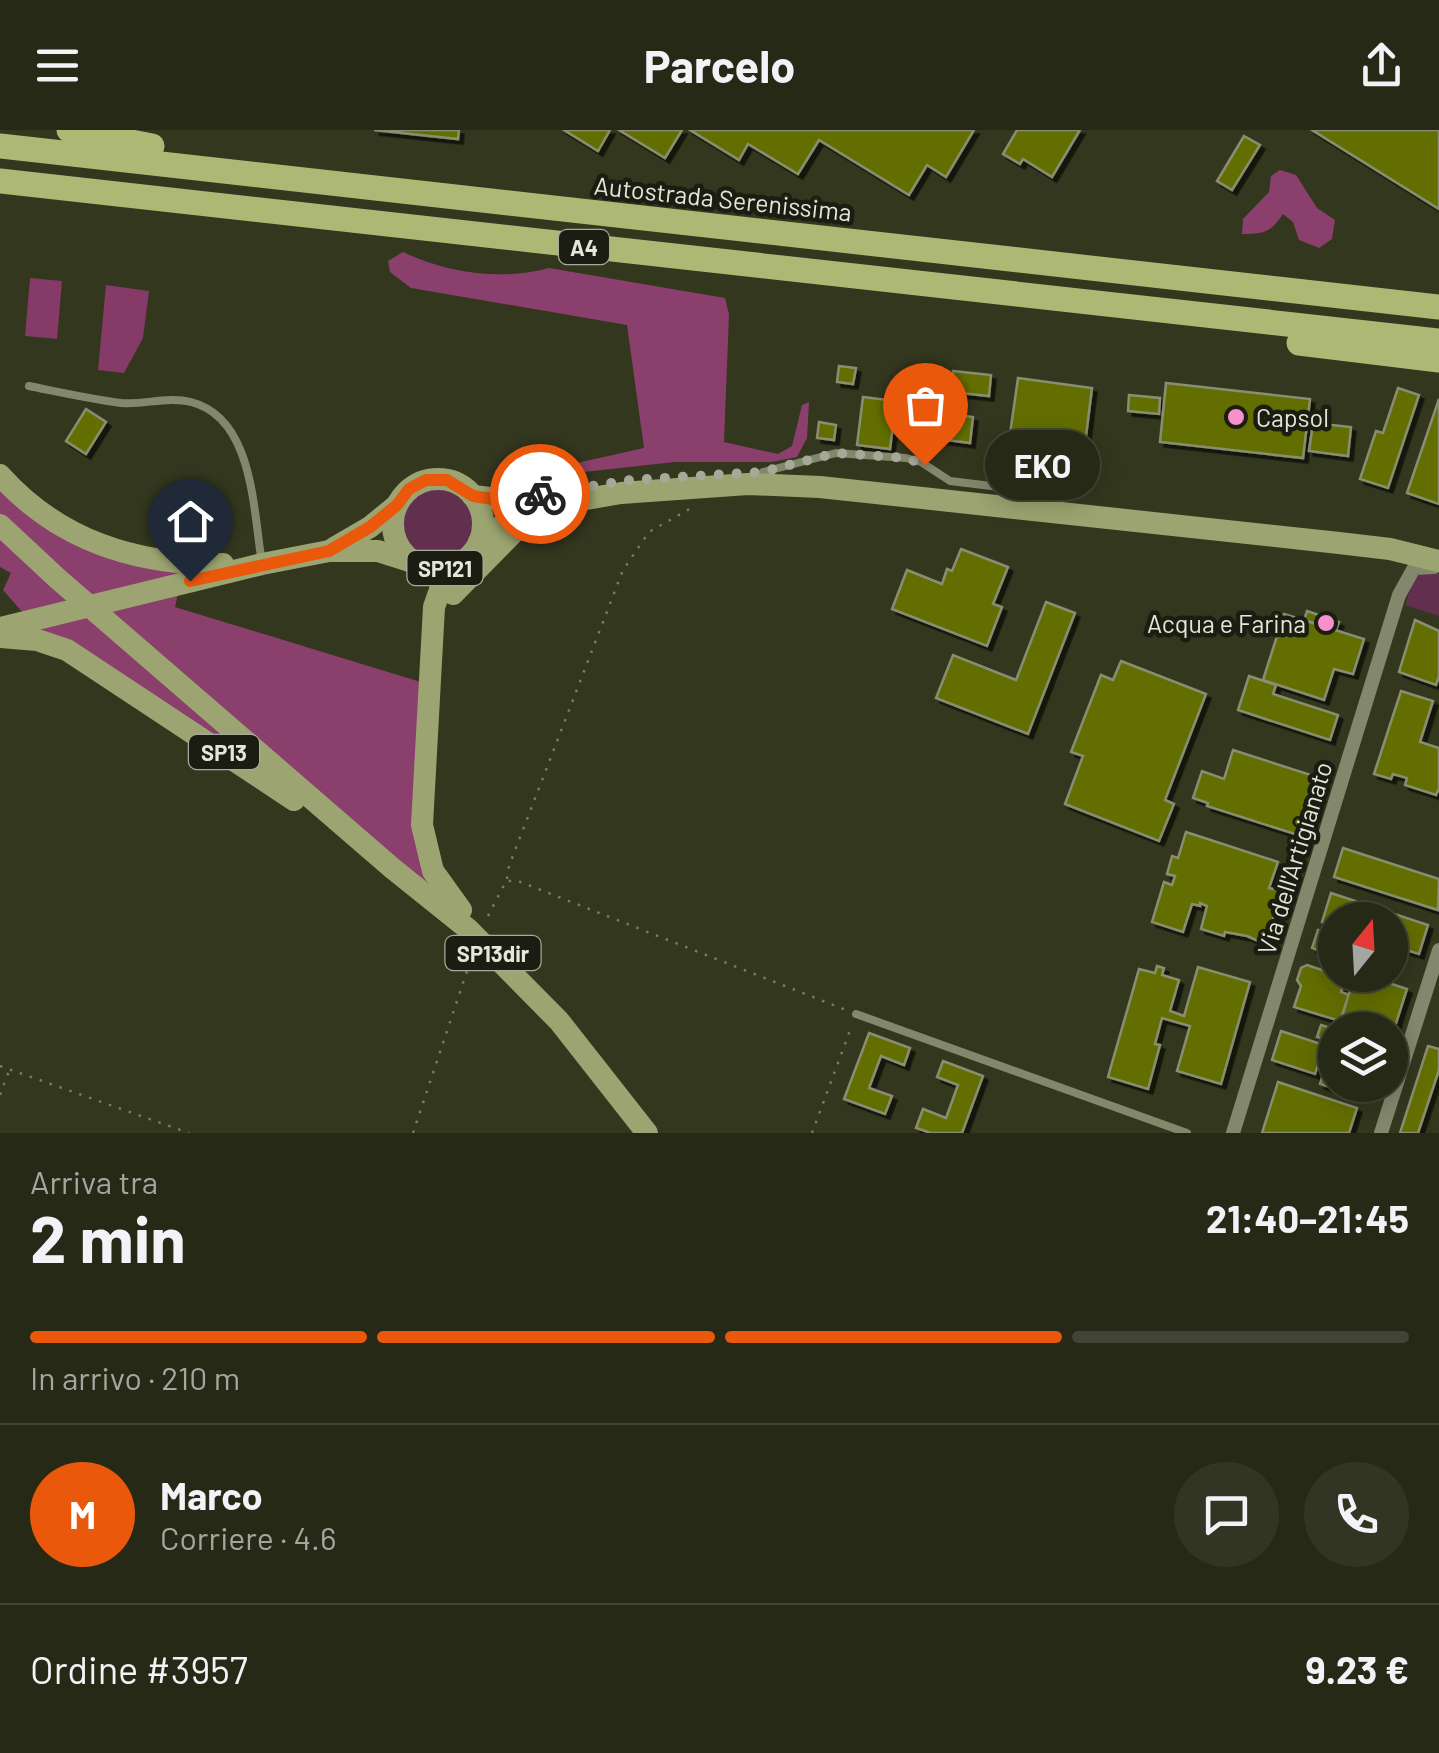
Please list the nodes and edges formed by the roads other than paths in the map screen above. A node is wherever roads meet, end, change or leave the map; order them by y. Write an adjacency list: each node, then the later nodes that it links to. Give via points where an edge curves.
1 (69, 130): 4 (highway, via 391,178)
2 (0, 146): 4 (highway, Autostrada Serenissima / A4)
3 (0, 181): 6 (highway, A4)
4 (436, 197): 5 (highway, Autostrada Serenissima / A4)
5 (1439, 304)
6 (1168, 312): 7 (highway, A4); 8 (highway, via 1256,338)
7 (1439, 340)
8 (1439, 360)
9 (29, 386): 20 (lane, via 125,404 193,402 216,414 242,454)
10 (0, 475): 20 (main road, via 51,521 100,546 179,564)
11 (643, 491): 15 (main road, SP121, via 536,508); 16 (main road, SP121, via 820,487); 26 (main road, via 558,511 511,534 450,598)
12 (473, 496): 13 (main road, SP121, via 455,482 430,480 409,489); 15 (main road, SP121, via 482,517); 17 (main road, SP121, via 510,499 630,480 762,472)
13 (397, 505): 18 (main road, SP121); 19 (main road, SP121, via 395,539)
14 (0, 524): 27 (main road, SP13)
15 (479, 542): 21 (main road, SP121)
16 (1339, 543): 22 (main road, SP121); 23 (street, via 1396,560)
17 (1439, 546)
18 (329, 551): 19 (main road, SP121, via 378,551); 20 (main road, SP121)
19 (416, 563): 21 (main road, SP121, via 438,569)
20 (262, 564): 24 (main road, SP121)
21 (457, 564): 26 (main road, via 436,601)
22 (1439, 564): 23 (street, via 1414,568)
23 (1398, 595): 33 (street, Via dell'Artigianato)
24 (0, 628)
25 (0, 637): 27 (main road, SP13, via 36,640 76,655)
26 (430, 684): 29 (main road, via 422,809 429,862 449,898 526,971)
27 (433, 900): 29 (main road, SP13dir)
28 (1439, 950): 34 (street)
29 (548, 1009): 31 (main road, SP13dir)
30 (856, 1014): 32 (lane)
31 (646, 1133)
32 (1187, 1133)
33 (1233, 1133)
34 (1380, 1133)

